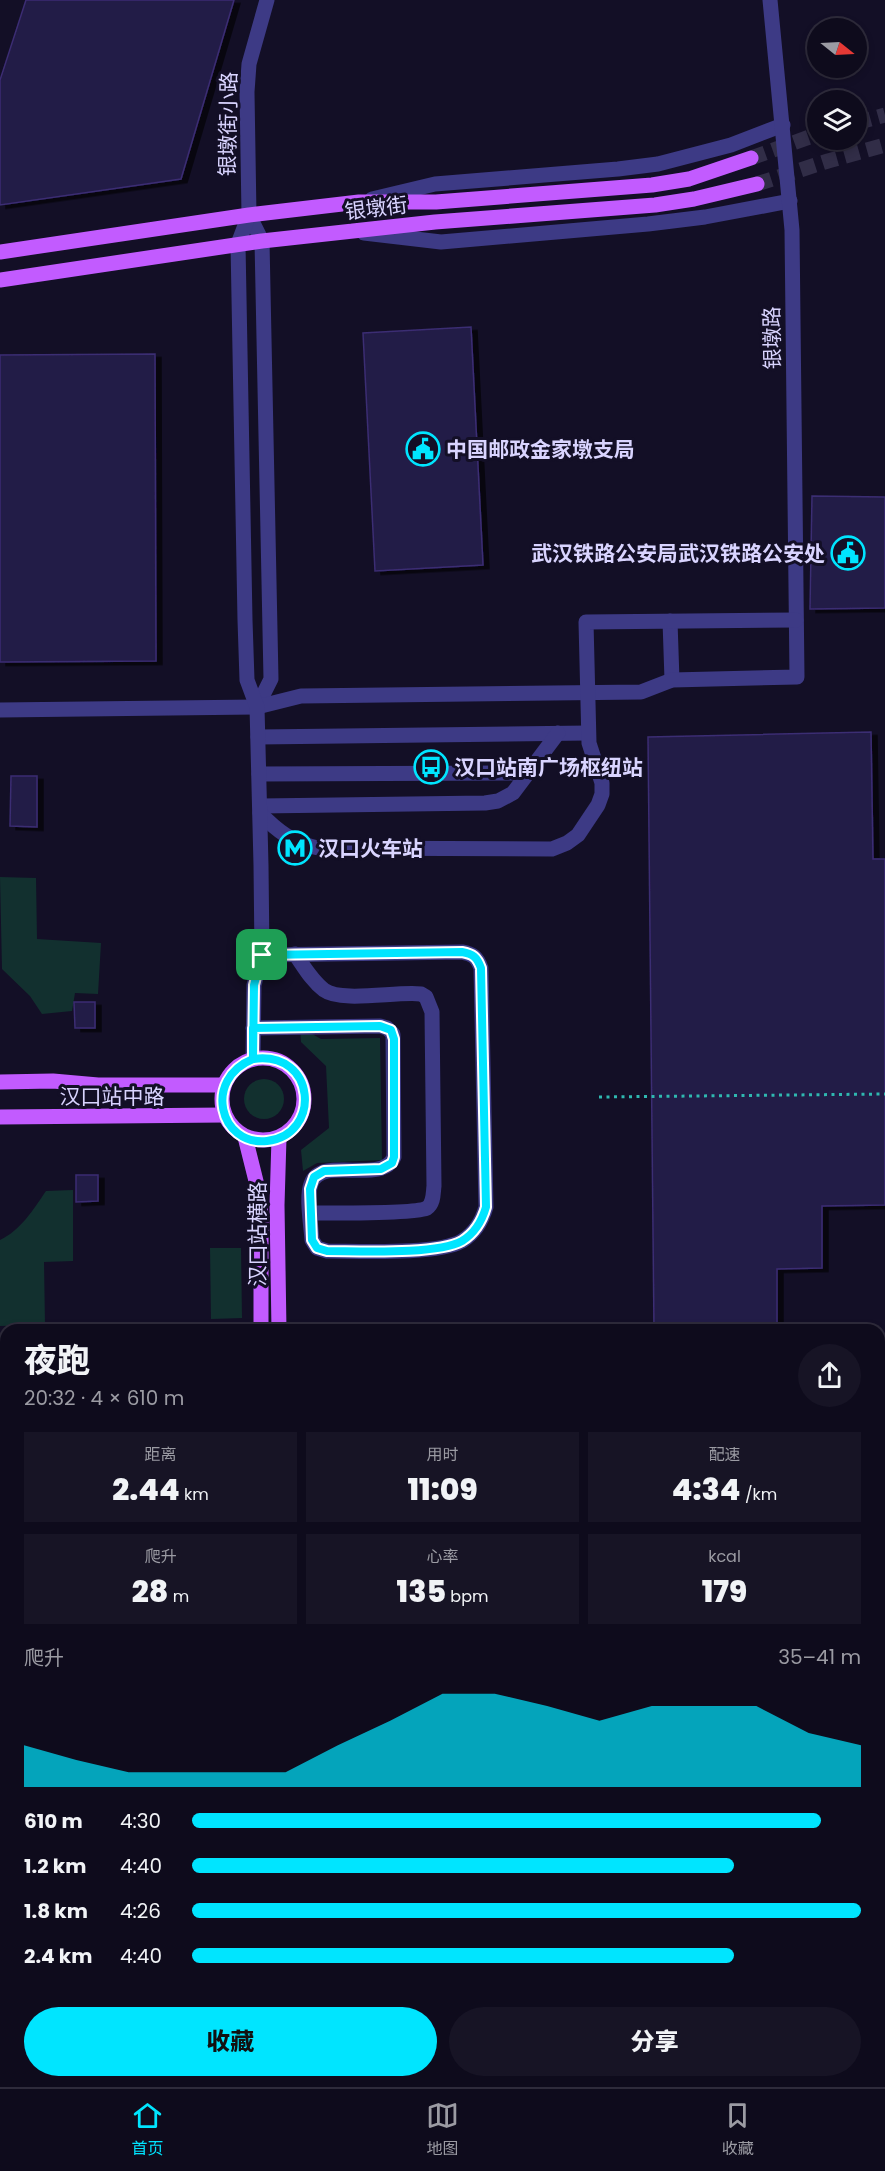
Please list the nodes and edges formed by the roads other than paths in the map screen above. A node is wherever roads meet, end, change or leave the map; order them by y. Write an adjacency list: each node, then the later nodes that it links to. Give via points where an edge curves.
1 (267, 0): 8 (street, 银墩街小路, via 249,64)
2 (771, 0): 3 (street, 银墩路)
3 (783, 125): 6 (street, 银墩路); 7 (street, via 731,145 658,164 435,184)
4 (751, 158): 7 (main road, 银墩街, via 652,186 436,202)
5 (757, 184): 9 (main road, 银墩街, via 655,205)
6 (790, 201): 9 (street, via 648,224 441,243); 14 (street, 银墩路)
7 (359, 202): 8 (main road, 银墩街)
8 (249, 215): 10 (street); 11 (street); 12 (main road, 银墩街)
9 (358, 232): 10 (main road, 银墩街)
10 (262, 241): 11 (main road, 银墩街); 18 (street, via 271,680)
11 (238, 244): 13 (main road, 银墩街); 18 (street, via 247,680)
12 (0, 252)
13 (0, 280)
14 (796, 620): 15 (street); 16 (street, 银墩路, via 797,677)
15 (670, 621): 16 (street); 17 (street, via 586,622)
16 (672, 680): 17 (street, via 641,692)
17 (587, 692): 18 (street, via 301,696); 21 (street)
18 (257, 707): 19 (street); 22 (street)
19 (0, 710)
20 (558, 733): 21 (street); 22 (street); 23 (street)
21 (588, 733): 25 (street, via 602,795 578,835 552,849 318,848 283,834)
22 (258, 737): 24 (street)
23 (528, 773): 24 (street); 25 (street, via 513,793 485,803)
24 (259, 774): 25 (street)
25 (260, 809): 27 (street)
26 (295, 954): 27 (street); 36 (street, via 316,983 329,993 421,994 432,1012 434,1186 428,1208); 36 (street, via 462,952 472,953 481,968 486,1207 478,1226 461,1241 440,1248 327,1251 317,1248 312,1240)
27 (262, 955): 28 (street, via 254,985)
28 (253, 1028): 29 (street); 36 (street, via 380,1026 393,1034 392,1163 381,1169 318,1173 310,1189)
29 (253, 1059): 31 (main road, via 235,1069); 35 (main road, via 275,1059 286,1064 301,1081 302,1114 289,1132)
30 (0, 1082): 31 (main road, 汉口站中路)
31 (224, 1085): 32 (main road)
32 (225, 1115): 33 (main road, 汉口站中路); 34 (main road)
33 (0, 1117)
34 (245, 1137): 35 (main road); 37 (main road, via 259,1192)
35 (279, 1138): 38 (main road, 汉口站横路)
36 (311, 1213)
37 (261, 1324)
38 (279, 1324)

